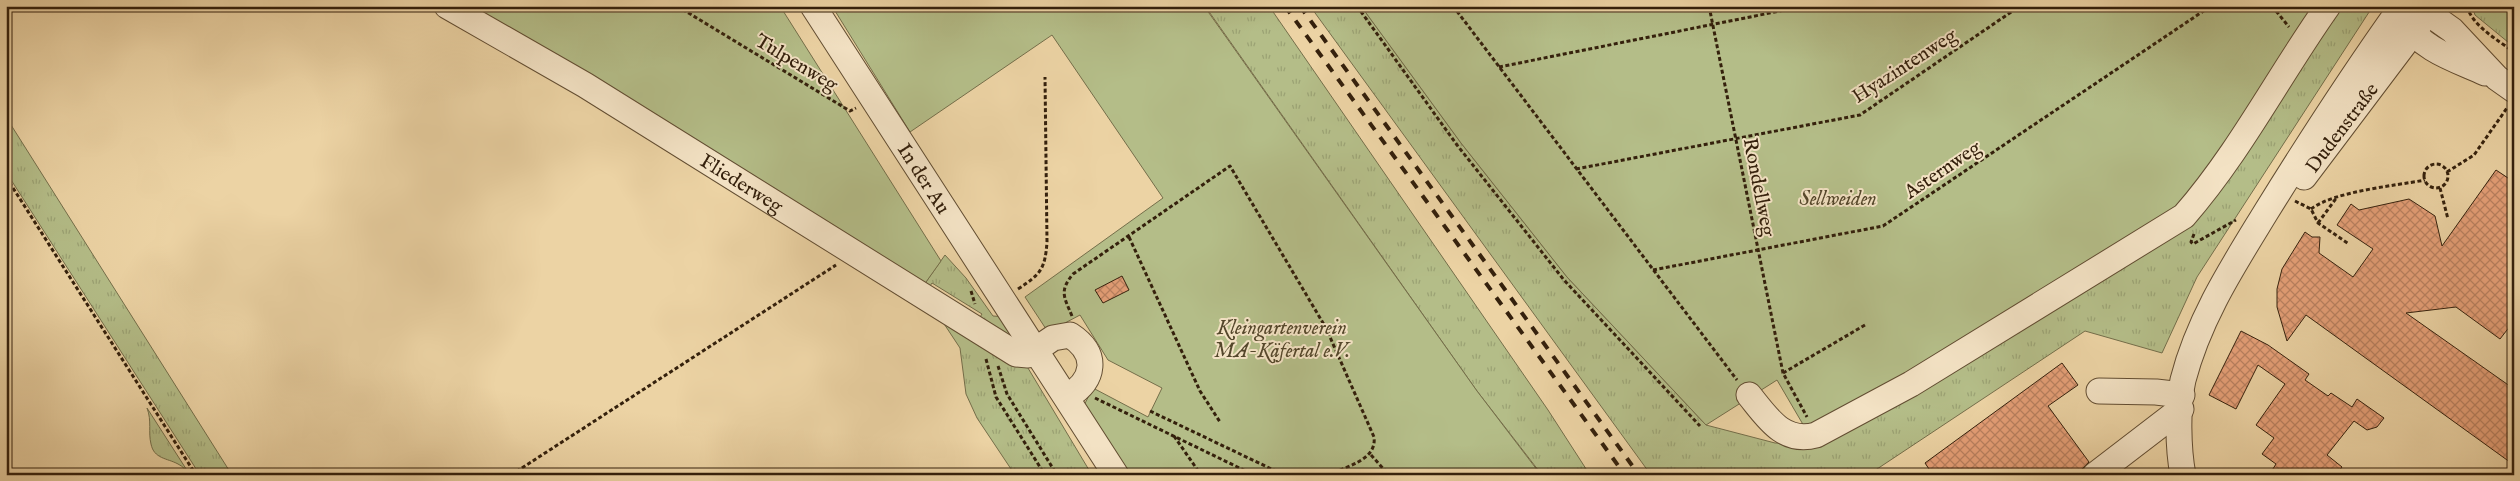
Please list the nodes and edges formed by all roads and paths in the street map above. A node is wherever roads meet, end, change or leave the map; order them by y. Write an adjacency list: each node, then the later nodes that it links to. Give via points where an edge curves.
1 (447, 6): 40 (street, Fliederweg, via 584,85)
2 (677, 6): 22 (path, Tulpenweg)
3 (814, 6): 42 (street, In der Au)
4 (1357, 6): 54 (path, via 1458,145 1564,280)
5 (1453, 6): 19 (path)
6 (1709, 6): 15 (path, Rondellweg)
7 (1805, 6): 15 (path)
8 (2020, 6): 23 (path, Hyazintenweg, via 1860,115)
9 (2211, 6): 39 (path, Asternweg, via 1883,226)
10 (2272, 6): 17 (path)
11 (2328, 6): 17 (street)
12 (2466, 6): 18 (path, via 2479,25)
13 (2401, 8): 14 (street); 16 (street); 38 (street, Dudenstraße, via 2326,116)
14 (2431, 10): 16 (street, Dudenstraße); 21 (street)
15 (1712, 24): 19 (path); 23 (path, Rondellweg)
16 (2413, 35): 21 (street); 29 (street, Dudenstraße)
17 (2302, 42): 55 (street, via 2210,186 2184,216 1911,384)
18 (2514, 52)
19 (1499, 67): 24 (path)
20 (1044, 77): 42 (path, via 1045,263 1033,279)
21 (2506, 92): 25 (path, via 2474,155)
22 (850, 112)
23 (1735, 137): 24 (path, Hyazintenweg); 39 (path, Rondellweg)
24 (1576, 169): 41 (path)
25 (2447, 172): 27 (path, via 2440,165 2431,165 2425,171); 28 (path, via 2447,182)
26 (6, 177): 58 (path)
27 (2425, 180): 28 (path, via 2430,187); 30 (path)
28 (2440, 188): 33 (path)
29 (2288, 197): 31 (path); 38 (street, Dudenstraße)
30 (2337, 197): 31 (path); 34 (path)
31 (2311, 209): 34 (path)
32 (2241, 218): 35 (path, via 2193,244)
33 (2448, 219)
34 (2318, 223): 37 (path)
35 (2198, 226)
36 (1129, 236): 45 (path, via 1073,274 1065,284 1063,294 1074,319); 53 (path, via 1200,391); 57 (path, via 1230,166 1340,356 1374,436)
37 (2349, 244)
38 (2246, 246): 51 (street, Dudenstraße, via 2218,289 2202,323 2182,382)
39 (1758, 250): 41 (path, Asternweg); 47 (path, Rondellweg)
40 (856, 252): 44 (street, Fliederweg); 59 (path)
41 (1653, 270): 50 (path)
42 (1003, 299): 46 (street, In der Au)
43 (1865, 324): 47 (path)
44 (986, 334): 46 (street, Fliederweg, via 1016,354); 60 (path, via 996,397); 61 (path, via 1007,394)
45 (1070, 335): 46 (street, via 1053,338); 49 (street, via 1083,343 1091,359 1088,378)
46 (1035, 350): 49 (street, In der Au)
47 (1783, 374): 55 (path, Rondellweg)
48 (2099, 391): 51 (street, via 2156,392)
49 (1073, 393): 56 (path); 62 (street, In der Au)
50 (1749, 395): 55 (street, via 1787,435 1806,438)
51 (2181, 402): 70 (street); 71 (street, Dudenstraße)
52 (1150, 411): 65 (path)
53 (1220, 422)
54 (1700, 426)
55 (1816, 435)
56 (1174, 436): 63 (path); 64 (path)
57 (1371, 455): 66 (path); 67 (path)
58 (196, 475)
59 (511, 475)
60 (1045, 475)
61 (1058, 475)
62 (1116, 475)
63 (1201, 475)
64 (1254, 475)
65 (1284, 475)
66 (1329, 475)
67 (1389, 475)
68 (1461, 475): 69 (path)
69 (1467, 475)
70 (2095, 475)
71 (2183, 475)

